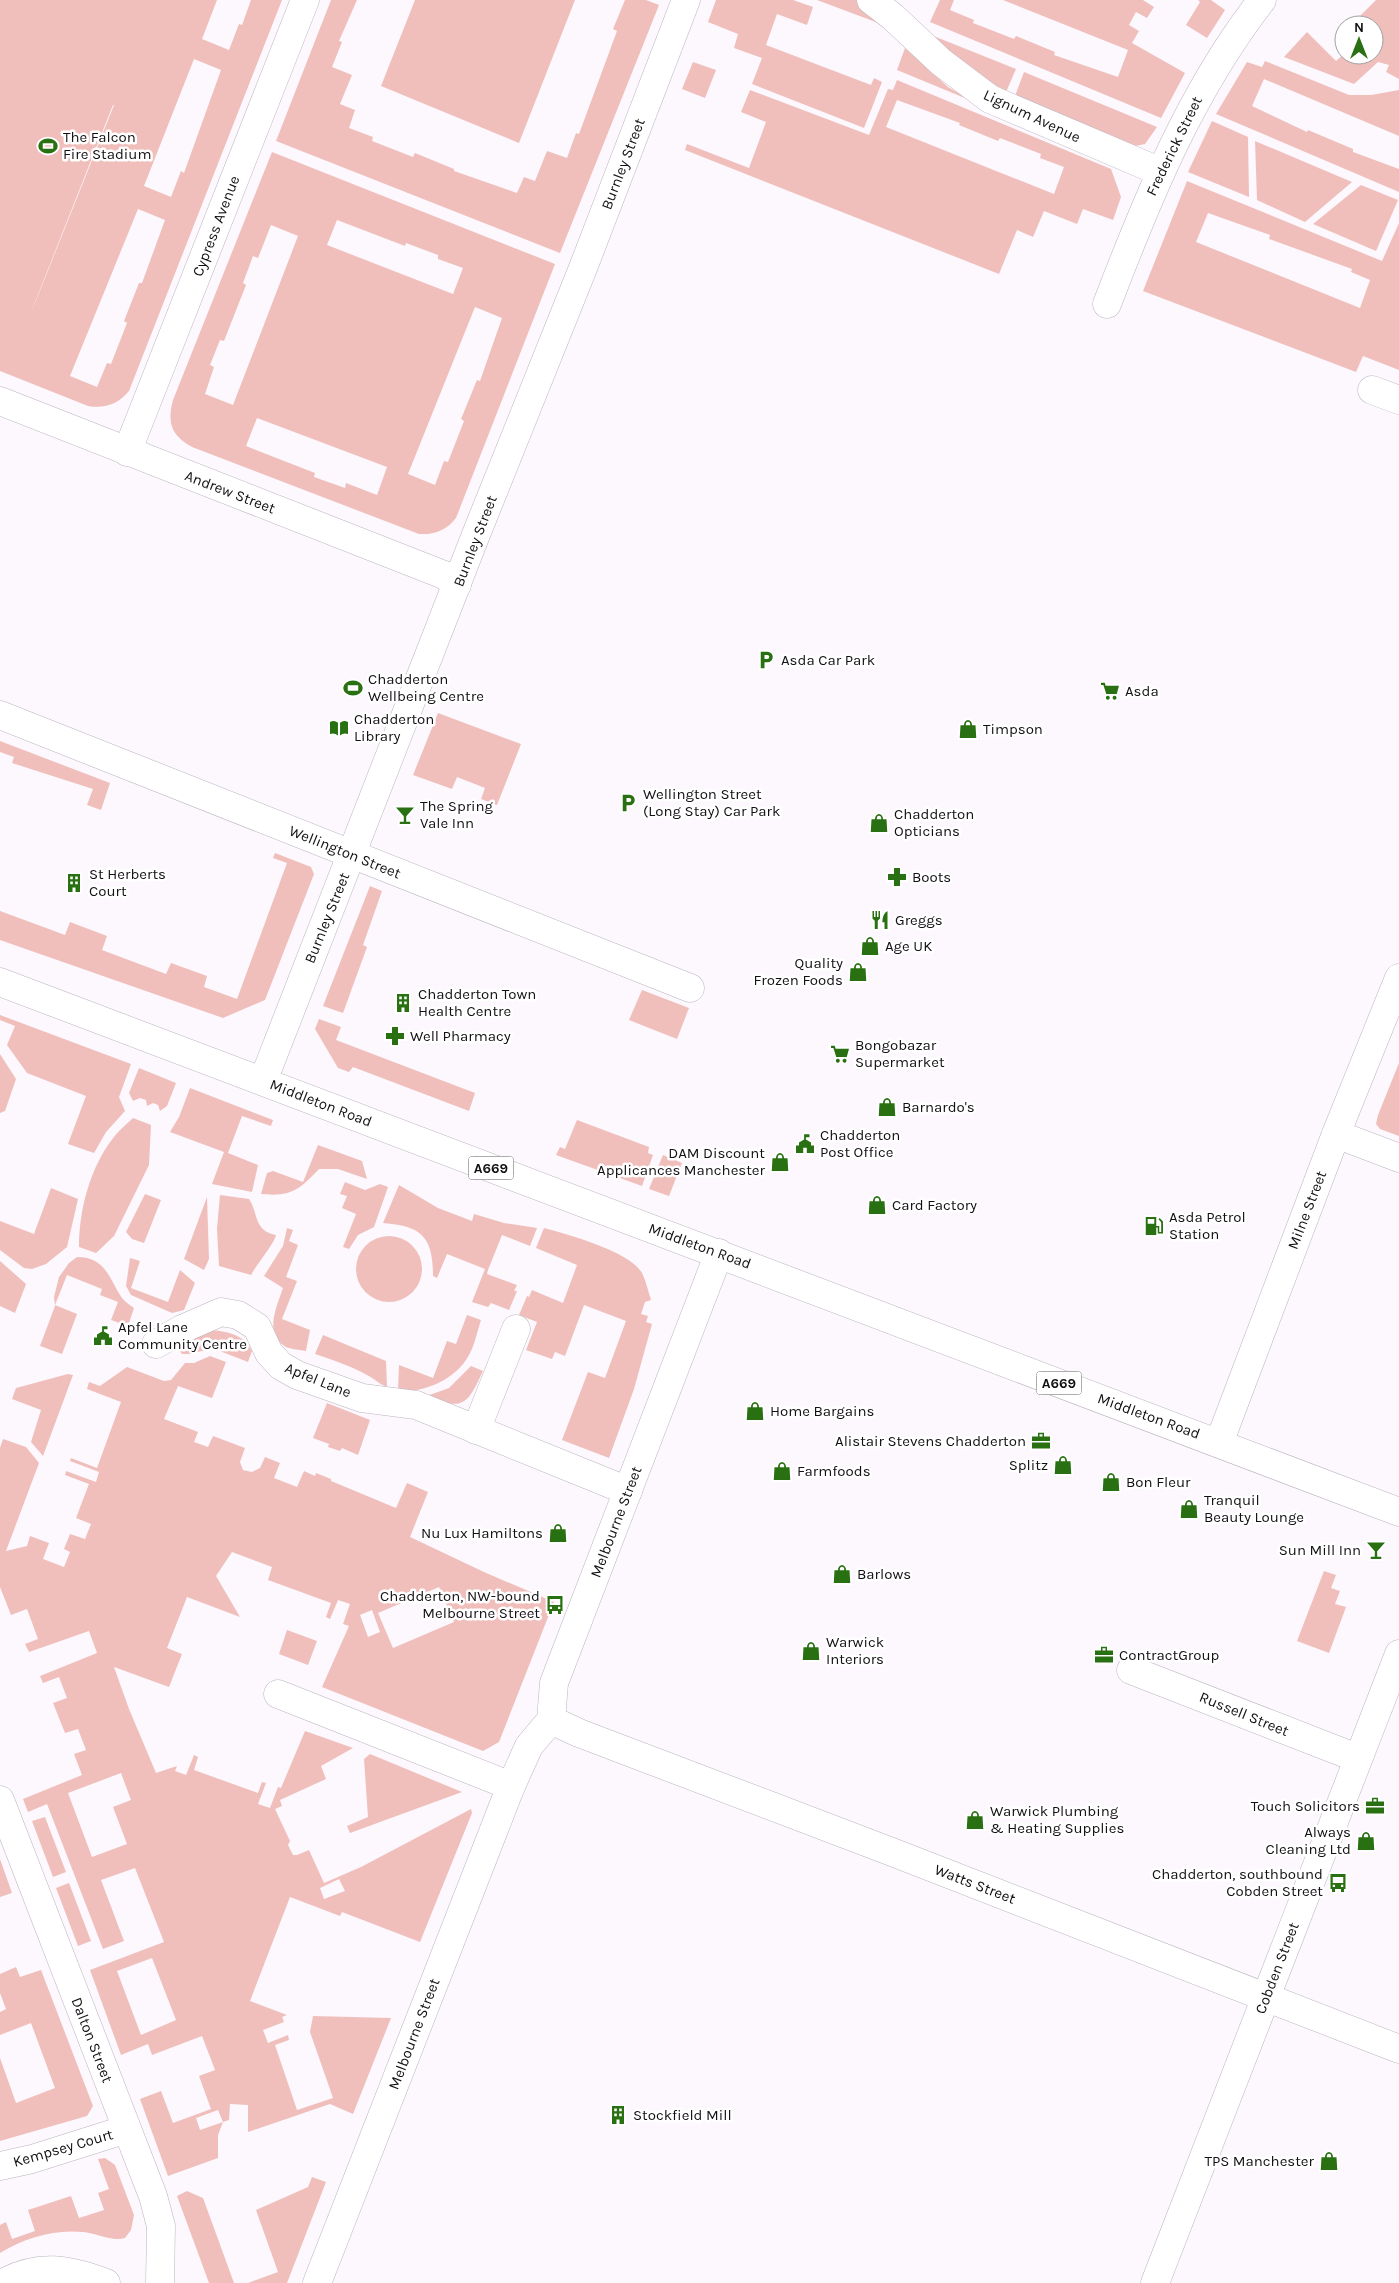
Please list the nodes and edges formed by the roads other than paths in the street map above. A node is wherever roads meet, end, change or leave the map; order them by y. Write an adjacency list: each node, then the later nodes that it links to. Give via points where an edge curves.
1 (305, 0): 10 (street, Cypress Avenue)
2 (686, 0): 11 (street, Burnley Street, via 584,268)
3 (871, 0): 5 (street, Lignum Avenue, via 940,62 990,99)
4 (1262, 0): 5 (street, Frederick Street, via 1231,40 1205,83)
5 (1161, 172): 6 (street, Frederick Street)
6 (1107, 304)
7 (1372, 390): 8 (street)
8 (1399, 400)
9 (0, 401): 10 (street, Andrew Street)
10 (127, 452): 11 (street, Andrew Street, via 444,575)
11 (457, 585): 13 (street, Burnley Street)
12 (0, 716): 13 (street, Wellington Street)
13 (352, 855): 16 (street, Wellington Street); 17 (street, Burnley Street)
14 (1399, 978): 18 (street, Milne Street)
15 (0, 982): 17 (street, Middleton Road / A669)
16 (690, 988)
17 (263, 1081): 20 (street, Middleton Road / A669)
18 (1336, 1134): 19 (street); 24 (street, Milne Street)
19 (1399, 1158)
20 (719, 1253): 24 (street, Middleton Road / A669); 25 (street, Melbourne Street)
21 (516, 1329): 23 (street)
22 (156, 1344): 23 (street, Apfel Lane, via 221,1312 238,1315 257,1327 269,1353 281,1366 297,1375 362,1398 416,1406)
23 (476, 1430): 25 (street, Apfel Lane)
24 (1219, 1443): 26 (street, Middleton Road / A669)
25 (628, 1491): 30 (street, Melbourne Street, via 554,1683)
26 (1399, 1512)
27 (1399, 1654): 31 (street, Cobden Street)
28 (1131, 1670): 31 (street, Russell Street)
29 (278, 1694): 32 (street)
30 (551, 1720): 32 (street, Melbourne Street, via 529,1746); 34 (street, Watts Street)
31 (1357, 1758): 34 (street, Cobden Street)
32 (511, 1786): 41 (street, Melbourne Street)
33 (0, 1800): 36 (street, Dalton Street)
34 (1266, 1997): 35 (street, Watts Street); 42 (street, Cobden Street)
35 (1399, 2049)
36 (127, 2129): 37 (street, Kempsey Court); 40 (street, Dalton Street, via 161,2226)
37 (0, 2166)
38 (3, 2283): 39 (street, via 29,2271 48,2269 84,2274)
39 (106, 2283)
40 (160, 2283)
41 (317, 2283)
42 (1155, 2283)

